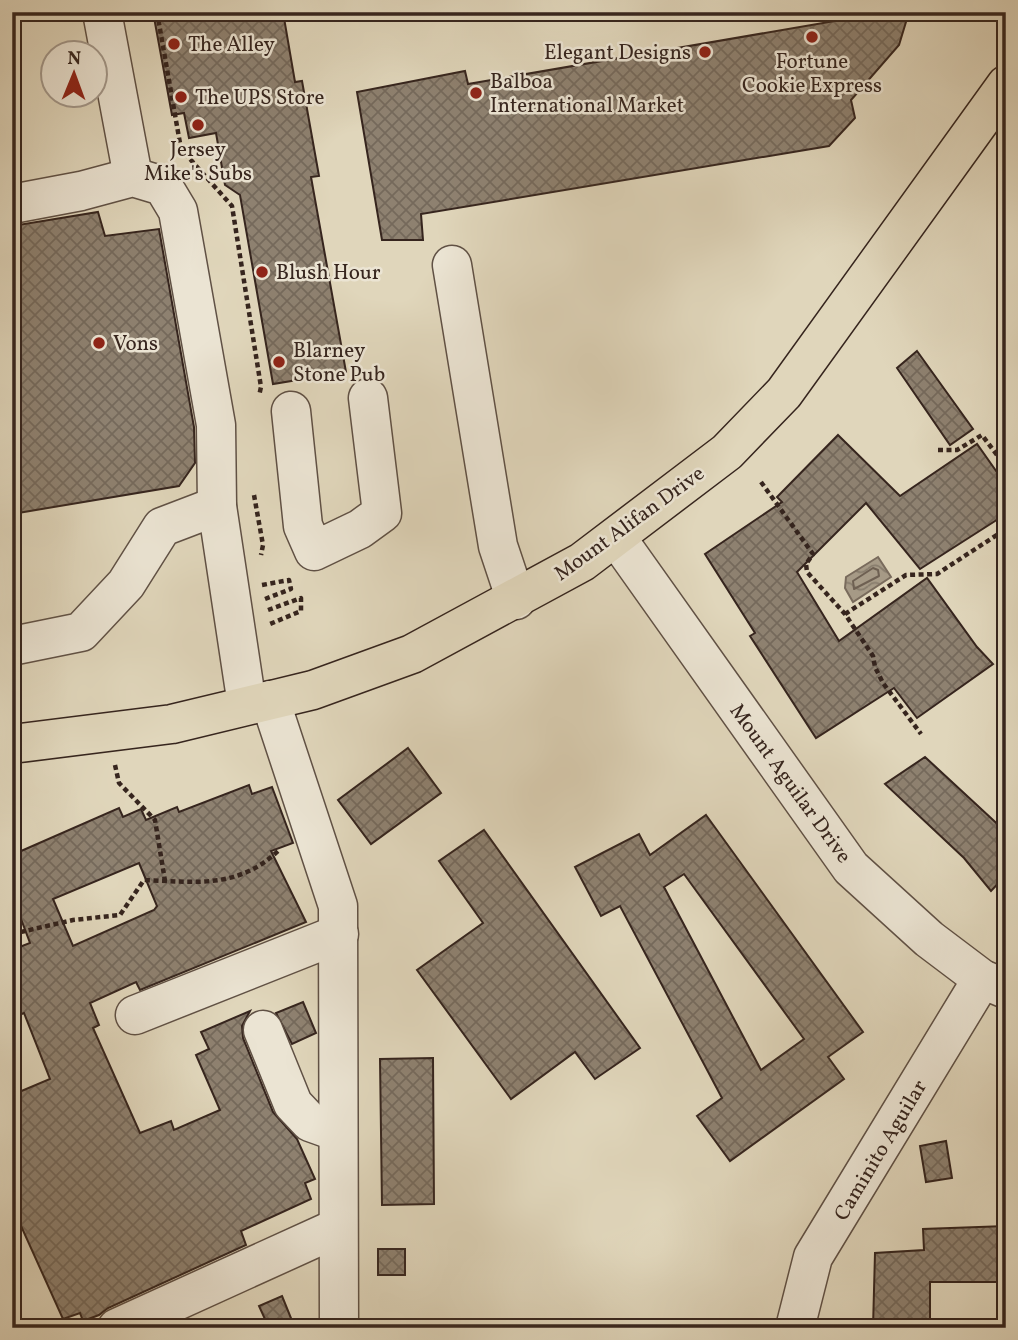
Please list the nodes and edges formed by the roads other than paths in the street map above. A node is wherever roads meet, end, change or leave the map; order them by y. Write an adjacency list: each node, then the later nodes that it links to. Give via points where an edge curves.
1 (103, 12): 3 (street)
2 (1006, 85): 9 (main road, Mount Alifan Drive, via 784,393 727,452)
3 (133, 177): 4 (street); 8 (street, via 163,186 178,211 216,425)
4 (12, 204)
5 (452, 265): 10 (street, via 498,546)
6 (368, 398): 7 (street, via 382,513 314,551 303,526)
7 (291, 411)
8 (217, 506): 11 (street, via 162,527 126,584 81,632); 12 (street)
9 (616, 537): 10 (main road, Mount Alifan Drive); 15 (street, Mount Aguilar Drive, via 851,868 929,939)
10 (516, 600): 12 (main road, Mount Alifan Drive, via 412,654 313,690)
11 (12, 646)
12 (259, 703): 13 (main road, Mount Alifan Drive, via 172,724); 14 (street, via 324,856 338,906)
13 (12, 744)
14 (339, 934): 16 (street); 18 (street)
15 (994, 984): 22 (street, Caminito Aguilar, via 813,1257)
16 (135, 1015)
17 (263, 1030): 18 (street, via 293,1104 310,1122)
18 (338, 1132): 19 (street)
19 (337, 1228): 20 (street); 21 (street)
20 (117, 1328)
21 (339, 1328)
22 (795, 1328)

